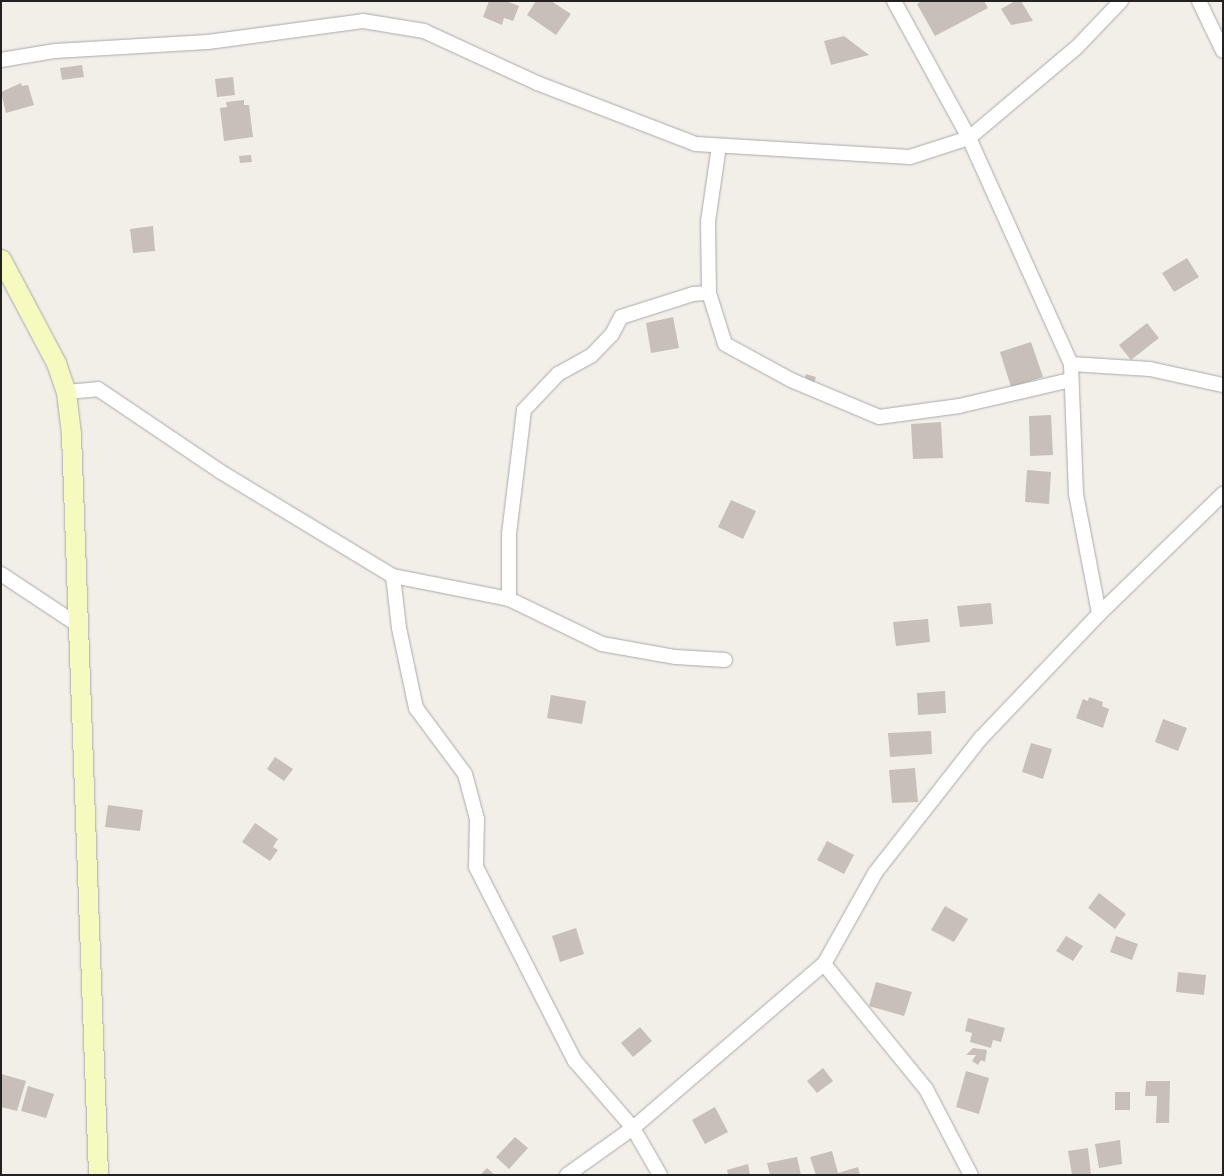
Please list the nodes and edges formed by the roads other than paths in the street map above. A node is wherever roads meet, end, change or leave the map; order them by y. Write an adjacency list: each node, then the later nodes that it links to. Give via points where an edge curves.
1 (894, 1): 6 (street)
2 (1121, 1): 6 (street, via 1076,47)
3 (1199, 1): 4 (street)
4 (1223, 51)
5 (1, 60): 7 (street, via 55,51 208,42 363,21 424,31 537,83 696,144)
6 (969, 138): 7 (street, via 910,157); 10 (street)
7 (719, 146): 9 (street, via 708,221)
8 (1, 259): 13 (main road, via 56,363)
9 (709, 293): 11 (street, via 725,344 791,380 879,417 959,406); 17 (street, via 693,294 622,317 612,334 591,356 558,374 524,410 509,534)
10 (1070, 364): 11 (street); 12 (street, via 1150,368)
11 (1071, 380): 18 (street, via 1076,494)
12 (1223, 385)
13 (66, 392): 16 (street, via 98,389 221,472); 19 (main road)
14 (1223, 494): 18 (street)
15 (1, 574): 19 (street)
16 (393, 576): 17 (street); 22 (street, via 399,628 416,708 465,774 477,819 476,867 575,1061)
17 (509, 600): 20 (street, via 602,644 676,657)
18 (1099, 614): 21 (street, via 972,750 875,873)
19 (81, 627): 23 (main road)
20 (725, 660)
21 (824, 964): 22 (street); 26 (street, via 926,1089)
22 (633, 1128): 24 (street); 25 (street)
23 (98, 1175)
24 (567, 1175)
25 (660, 1175)
26 (971, 1175)

